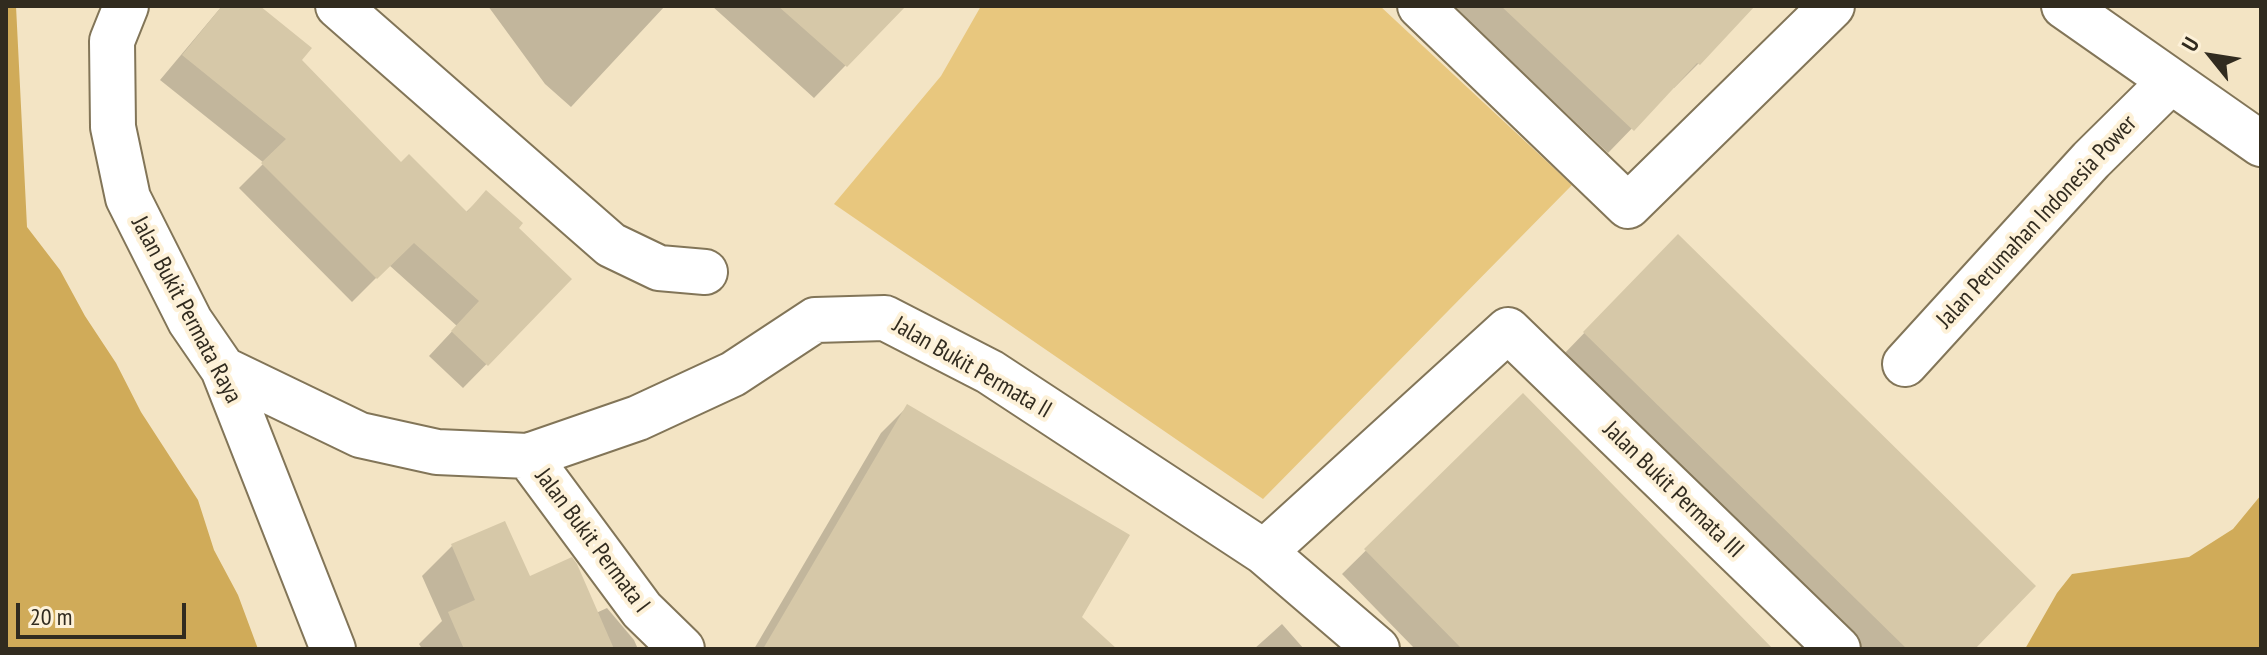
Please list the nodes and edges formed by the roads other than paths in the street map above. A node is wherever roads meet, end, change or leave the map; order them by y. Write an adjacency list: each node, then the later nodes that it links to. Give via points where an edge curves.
1 (126, 6): 10 (street, Jalan Bukit Permata Raya, via 112,41 113,127 128,198 190,321)
2 (338, 6): 8 (street, via 611,245 659,268)
3 (1420, 6): 4 (street, via 1628,206)
4 (1832, 6)
5 (2064, 6): 6 (street)
6 (2170, 82): 7 (street); 9 (street, Jalan Perumahan Indonesia Power, via 2091,160)
7 (2261, 144)
8 (705, 272)
9 (1905, 364)
10 (223, 369): 11 (street, Jalan Bukit Permata I, via 360,435 437,452); 13 (street, Jalan Bukit Permata Raya)
11 (528, 456): 12 (street, Jalan Bukit Permata II, via 638,418 733,374 815,320 885,318 990,372); 14 (street, Jalan Bukit Permata I, via 642,610)
12 (1264, 552): 15 (street, Jalan Bukit Permata II); 16 (street, Jalan Bukit Permata III, via 1508,330)
13 (333, 649)
14 (682, 649)
15 (1377, 649)
16 (1838, 649)

